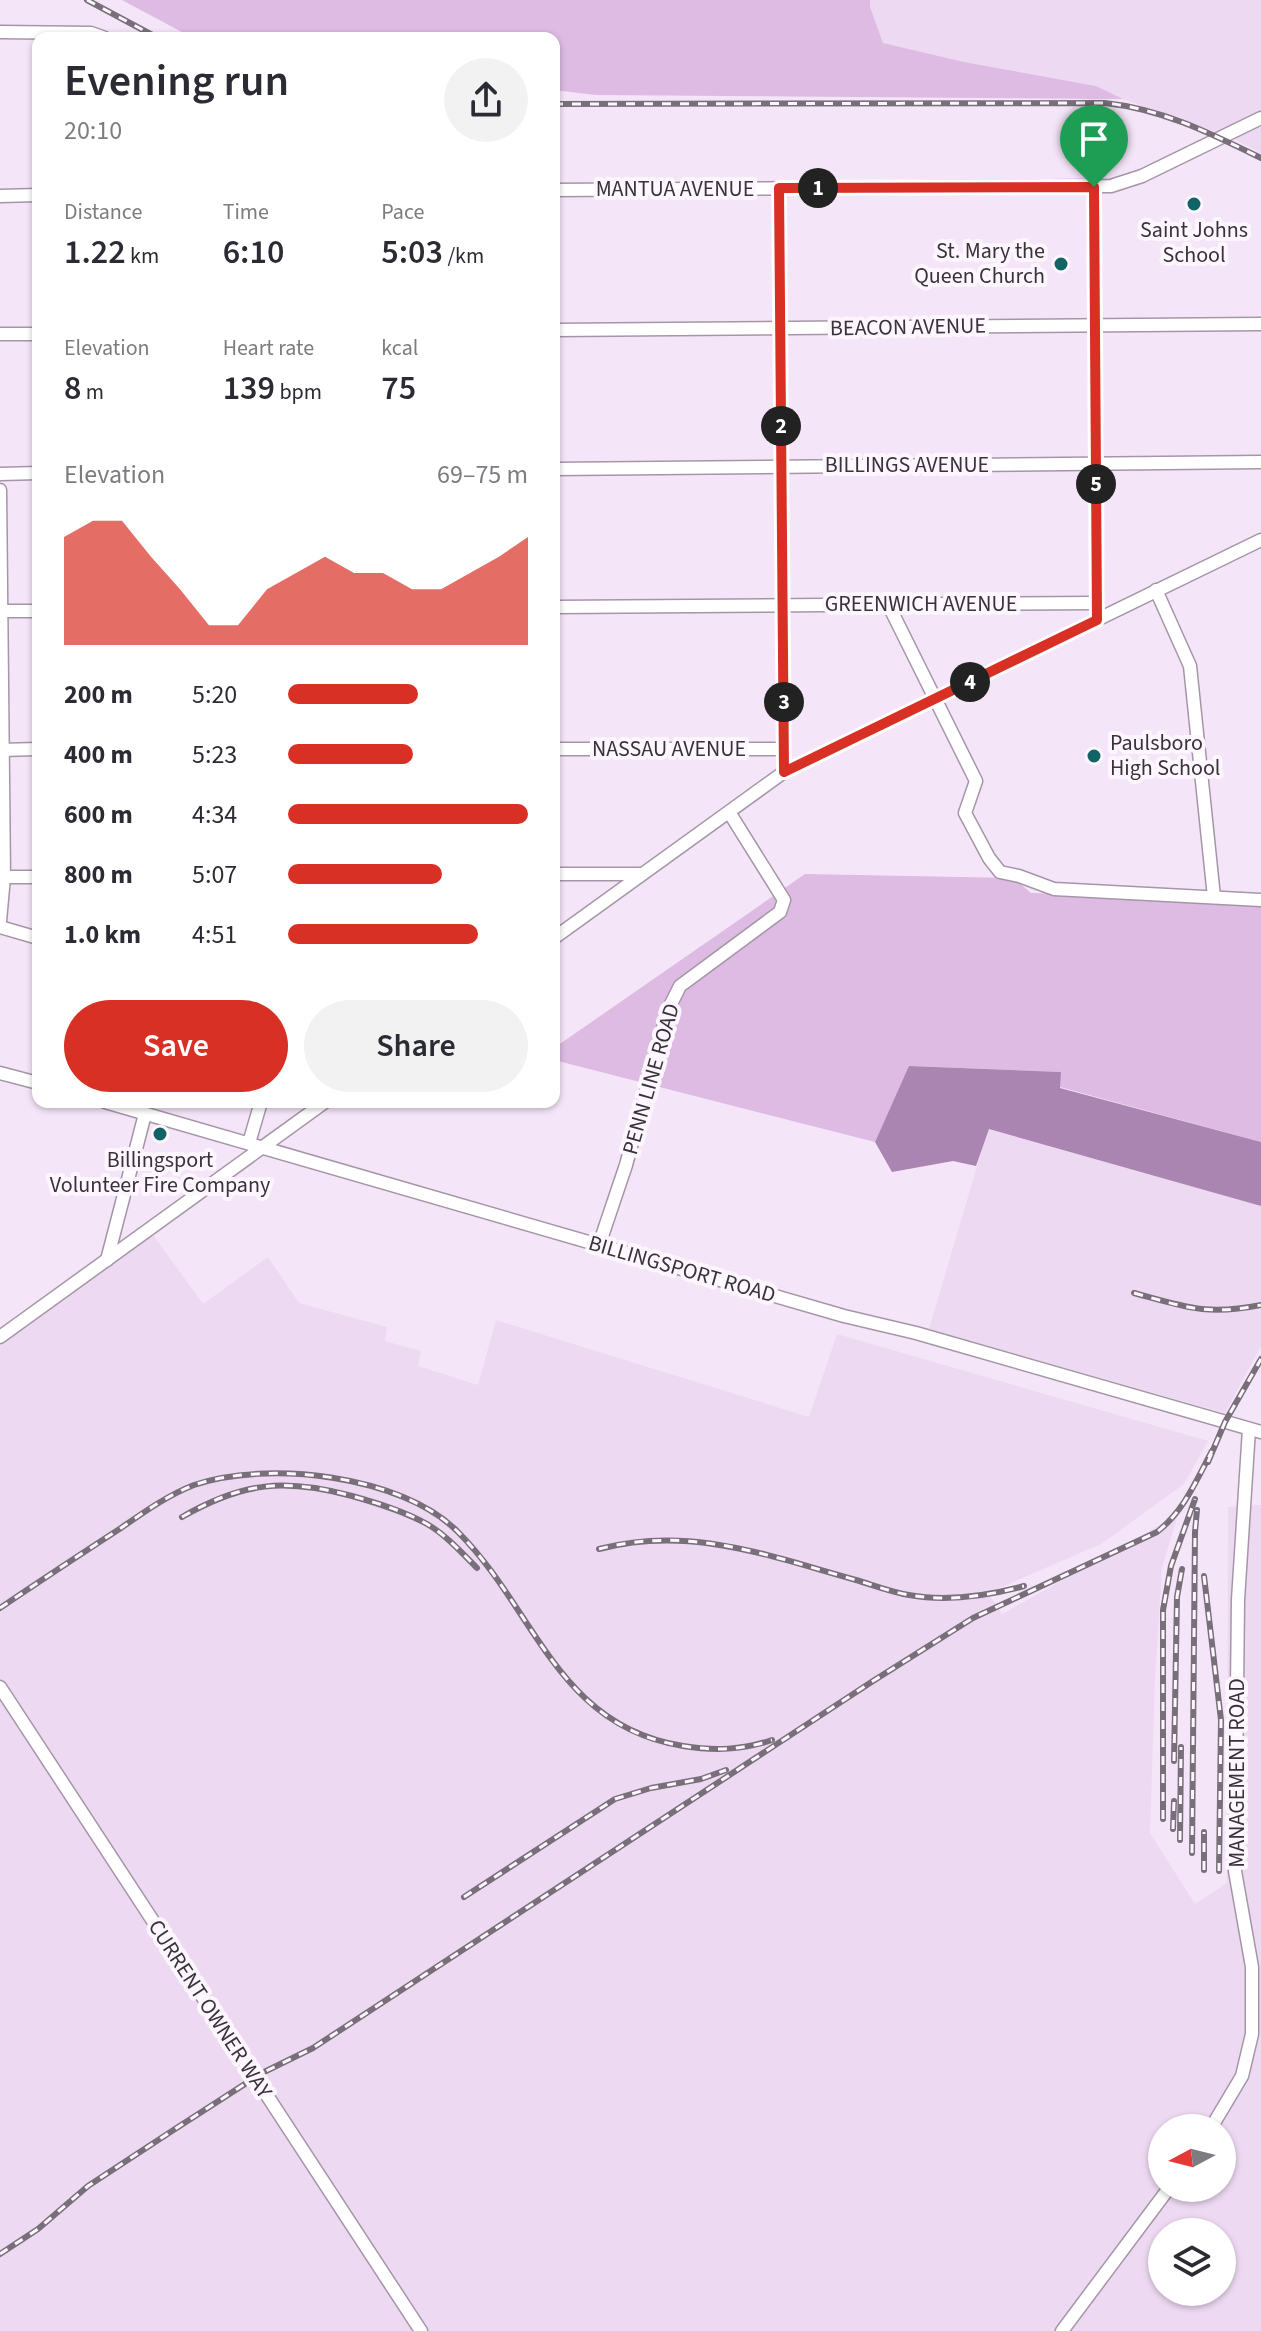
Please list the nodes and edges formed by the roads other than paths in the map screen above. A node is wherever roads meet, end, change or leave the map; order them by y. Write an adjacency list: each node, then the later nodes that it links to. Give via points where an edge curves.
1 (0, 32): 2 (street)
2 (32, 32)
3 (1261, 118): 4 (street, MANTUA AVENUE, via 1142,176)
4 (1094, 187): 5 (street, MANTUA AVENUE); 10 (street)
5 (779, 188): 6 (street, MANTUA AVENUE); 11 (street)
6 (560, 190)
7 (32, 195): 8 (street)
8 (0, 196)
9 (1261, 324): 10 (street, BEACON AVENUE)
10 (1095, 326): 11 (street, BEACON AVENUE); 16 (street)
11 (780, 328): 12 (street, BEACON AVENUE); 17 (street)
12 (560, 330)
13 (0, 334): 14 (street)
14 (32, 334)
15 (1261, 462): 16 (street, BILLINGS AVENUE)
16 (1096, 464): 17 (street, BILLINGS AVENUE); 24 (street)
17 (781, 466): 18 (street, BILLINGS AVENUE); 26 (street)
18 (560, 469)
19 (32, 473): 20 (street)
20 (0, 474)
21 (0, 490): 28 (street)
22 (1261, 540): 23 (street)
23 (1156, 590): 30 (street); 42 (street, via 1190,666)
24 (1097, 603): 25 (street, GREENWICH AVENUE); 30 (street)
25 (888, 604): 26 (street, GREENWICH AVENUE); 31 (street)
26 (783, 605): 27 (street, GREENWICH AVENUE); 34 (street)
27 (560, 607)
28 (1, 611): 29 (street); 35 (street)
29 (32, 611)
30 (1097, 620): 31 (street)
31 (936, 699): 36 (street); 42 (street, via 976,781 965,813 1000,872 1054,889)
32 (32, 749): 35 (street)
33 (560, 749): 34 (street, NASSAU AVENUE)
34 (784, 749): 36 (street)
35 (1, 750): 40 (street)
36 (784, 772): 37 (street)
37 (729, 812): 39 (street); 55 (street, PENN LINE ROAD, via 784,900 780,912 680,986 668,1010)
38 (560, 874): 39 (street)
39 (641, 874): 46 (street)
40 (2, 877): 41 (street); 44 (street)
41 (32, 877)
42 (1214, 897): 43 (street)
43 (1261, 900)
44 (0, 921)
45 (0, 927): 47 (street)
46 (560, 934)
47 (32, 936)
48 (0, 1073): 49 (street)
49 (32, 1081)
50 (125, 1108): 53 (street, BILLINGSPORT ROAD)
51 (260, 1108): 54 (street)
52 (315, 1108): 54 (street)
53 (145, 1114): 54 (street, BILLINGSPORT ROAD); 56 (street)
54 (255, 1145): 55 (street, BILLINGSPORT ROAD); 56 (street)
55 (599, 1245): 58 (street, BILLINGSPORT ROAD)
56 (107, 1260): 57 (street)
57 (0, 1337)
58 (1255, 1430): 60 (street, MANAGEMENT ROAD, via 1238,1600 1235,1871 1252,1967 1252,2034 1242,2076)
59 (0, 1687): 62 (street, CURRENT OWNER WAY)
60 (1219, 2114)
61 (1159, 2202): 63 (street)
62 (421, 2331)
63 (1062, 2331)

